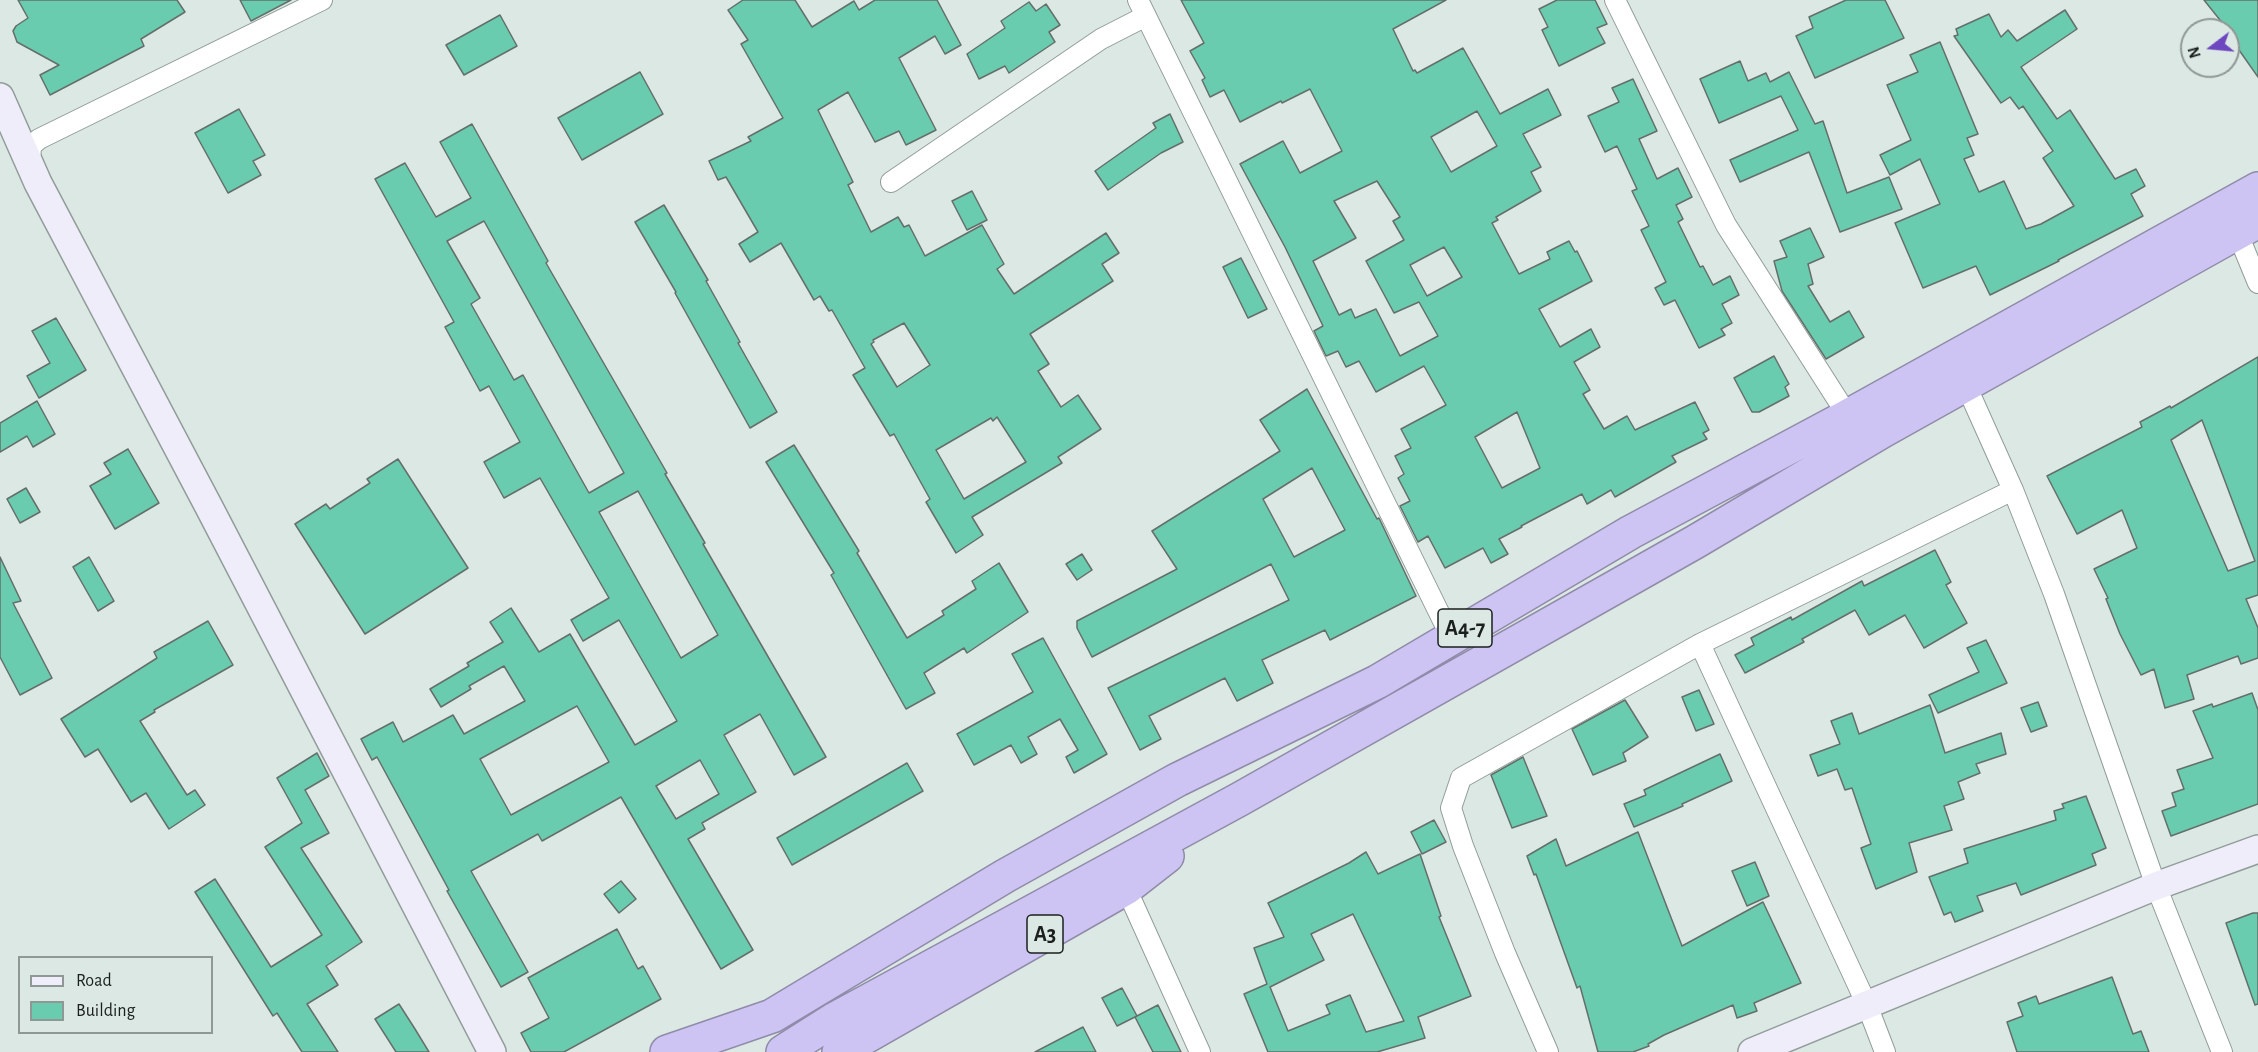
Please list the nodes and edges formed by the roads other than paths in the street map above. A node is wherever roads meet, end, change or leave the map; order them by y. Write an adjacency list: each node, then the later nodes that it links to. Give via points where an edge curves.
1 (322, 0): 5 (street, via 39,139 32,146)
2 (1615, 0): 11 (street, via 1726,225)
3 (1142, 8): 6 (street); 13 (street)
4 (3, 113): 5 (street)
5 (30, 162): 22 (street)
6 (891, 182)
7 (2258, 189): 11 (highway, A4-7)
8 (2247, 226): 9 (street); 10 (highway, A4-7)
9 (2258, 283)
10 (1965, 383): 12 (street); 15 (highway, A4-7, via 1695,542)
11 (1848, 416): 13 (highway, A4-7, via 1631,532)
12 (2013, 490): 14 (street); 17 (street, via 2054,594)
13 (1451, 637): 20 (highway, A4-7, via 1377,682 1116,814)
14 (1700, 644): 19 (street); 27 (street, via 1461,778 1451,808 1463,846)
15 (1240, 799): 18 (highway, A3); 25 (highway, A4-7, via 835,1019)
16 (2258, 849): 17 (street)
17 (2156, 886): 19 (street); 30 (street)
18 (1126, 888): 21 (highway, A3); 26 (street)
19 (1867, 1005): 28 (street); 29 (street)
20 (772, 1016): 23 (highway, A4-7); 24 (highway, A4-7)
21 (850, 1049)
22 (492, 1052)
23 (667, 1052)
24 (713, 1052)
25 (783, 1052)
26 (1200, 1052)
27 (1548, 1052)
28 (1752, 1052)
29 (1886, 1052)
30 (2222, 1052)

